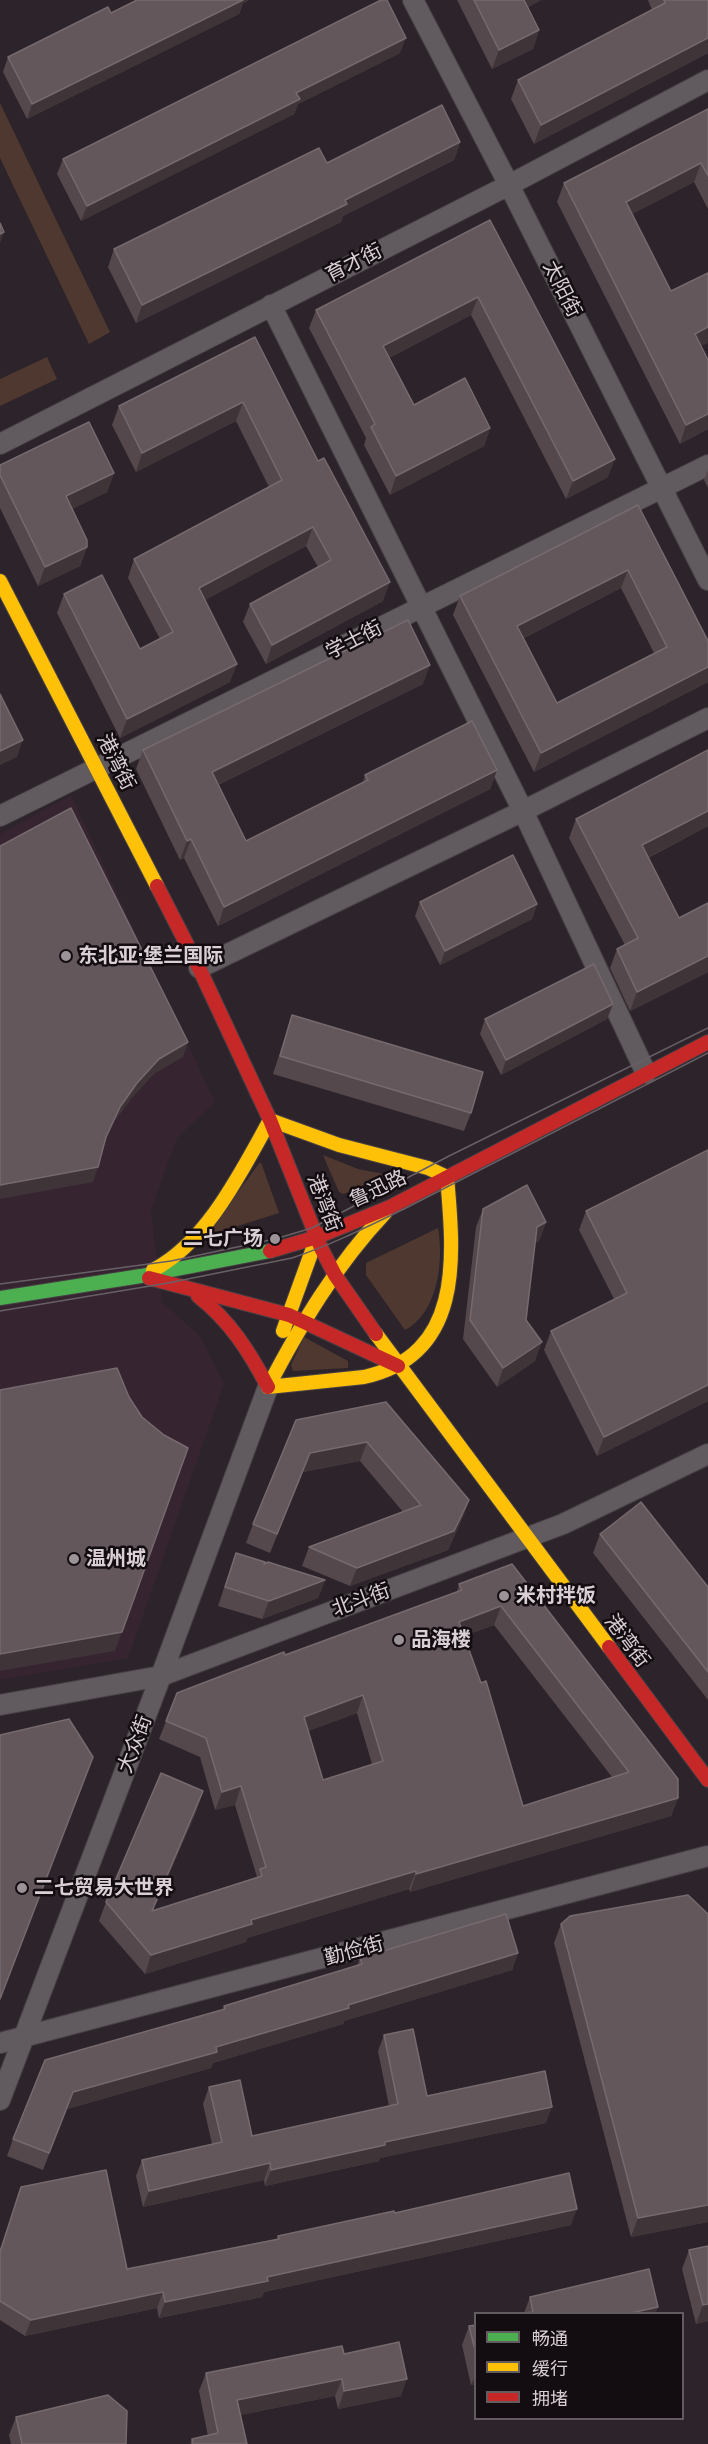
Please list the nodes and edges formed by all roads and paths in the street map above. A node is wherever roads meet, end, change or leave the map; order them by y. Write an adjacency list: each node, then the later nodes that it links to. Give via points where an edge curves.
1 (413, 0): 3 (street, 太阳街)
2 (708, 80): 3 (street, 育才街)
3 (509, 184): 4 (street, 育才街); 7 (street, 太阳街)
4 (271, 305): 5 (street, 育才街); 10 (street)
5 (0, 444)
6 (708, 465): 7 (street, 学士街)
7 (661, 488): 8 (street, 太阳街); 10 (street, 学士街)
8 (708, 580)
9 (0, 581): 12 (main road, 港湾街)
10 (421, 606): 12 (street, 学士街); 13 (street)
11 (708, 718): 13 (street)
12 (98, 769): 14 (street, 学士街); 15 (main road, 港湾街)
13 (523, 811): 15 (street); 17 (street)
14 (0, 816)
15 (199, 968): 18 (main road, 港湾街)
16 (708, 1042): 17 (main road, 鲁迅路)
17 (646, 1073): 19 (main road, 鲁迅路)
18 (270, 1120): 19 (main road); 21 (main road, 港湾街); 23 (main road, via 193,1238 171,1261)
19 (447, 1177): 20 (main road, 鲁迅路); 28 (main road, via 453,1246 442,1314 420,1350)
20 (390, 1207): 21 (main road, 鲁迅路); 22 (main road)
21 (317, 1237): 22 (main road, 港湾街); 23 (main road, 鲁迅路, via 283,1248); 26 (main road)
22 (335, 1275): 27 (main road); 28 (main road, 港湾街)
23 (141, 1276): 24 (main road); 25 (main road, 鲁迅路)
24 (187, 1288): 26 (main road); 29 (main road, via 230,1322)
25 (0, 1298)
26 (289, 1315): 27 (main road); 29 (main road)
27 (304, 1321): 28 (main road); 29 (main road)
28 (398, 1366): 29 (main road, via 356,1378); 31 (main road, 港湾街)
29 (268, 1387): 32 (street, 大众街)
30 (708, 1454): 31 (street, 北斗街)
31 (526, 1538): 32 (street, 北斗街); 34 (main road, 港湾街)
32 (161, 1676): 33 (street, 北斗街); 36 (street, 大众街)
33 (0, 1705)
34 (708, 1780)
35 (708, 1856): 36 (street, 勤俭街)
36 (22, 2039): 37 (street, 勤俭街); 38 (street, 大众街)
37 (0, 2043)
38 (0, 2100)

